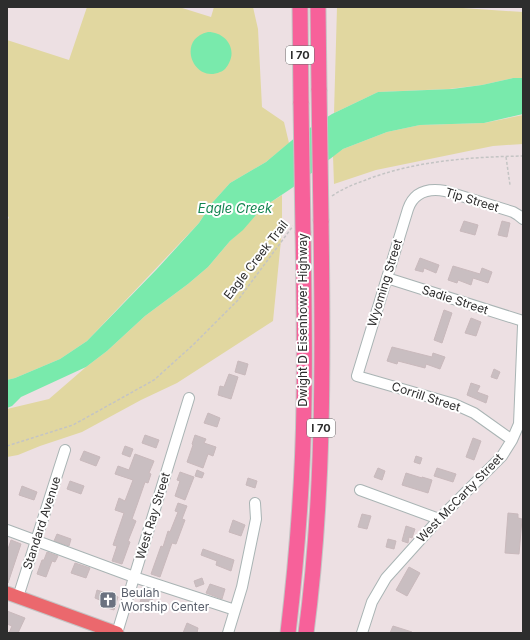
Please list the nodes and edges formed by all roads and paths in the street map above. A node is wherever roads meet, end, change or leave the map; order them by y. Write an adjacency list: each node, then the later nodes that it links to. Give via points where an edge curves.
1 (300, 7): 9 (highway, Dwight D Eisenhower Highway / I 70, bridge)
2 (318, 7): 29 (highway, Dwight D Eisenhower Highway / I 70, bridge, via 321,452)
3 (523, 156): 4 (path)
4 (506, 157): 5 (path); 7 (path, via 455,159 384,172 340,190)
5 (510, 185)
6 (419, 194): 8 (street, Tip Street, via 436,190 445,191 513,212); 10 (street, Wyoming Street, via 410,202)
7 (328, 200)
8 (523, 219)
9 (300, 228): 16 (path, Eagle Creek Trail, via 291,227 238,300 193,346 154,380 73,425); 28 (highway, Dwight D Eisenhower Highway / I 70, via 304,396 302,464)
10 (387, 278): 11 (street, Sadie Street); 13 (street, Wyoming Street)
11 (523, 322)
12 (523, 326): 15 (street, West McCarty Street, via 519,424)
13 (357, 376): 15 (street, Corrill Street, via 454,404 474,413)
14 (189, 398): 23 (street, West Ray Street)
15 (512, 440): 20 (street, West McCarty Street, via 502,456)
16 (7, 446)
17 (65, 450): 22 (street, Standard Avenue)
18 (360, 490): 20 (street)
19 (255, 503): 25 (street, via 256,519)
20 (439, 519): 30 (street, West McCarty Street, via 386,578 372,602)
21 (7, 530): 22 (street)
22 (37, 540): 23 (street); 24 (street, Standard Avenue)
23 (134, 577): 25 (street); 26 (street, West Ray Street)
24 (12, 595): 26 (main road)
25 (235, 610): 27 (street)
26 (117, 633)
27 (228, 633)
28 (288, 633)
29 (306, 633)
30 (362, 633)

